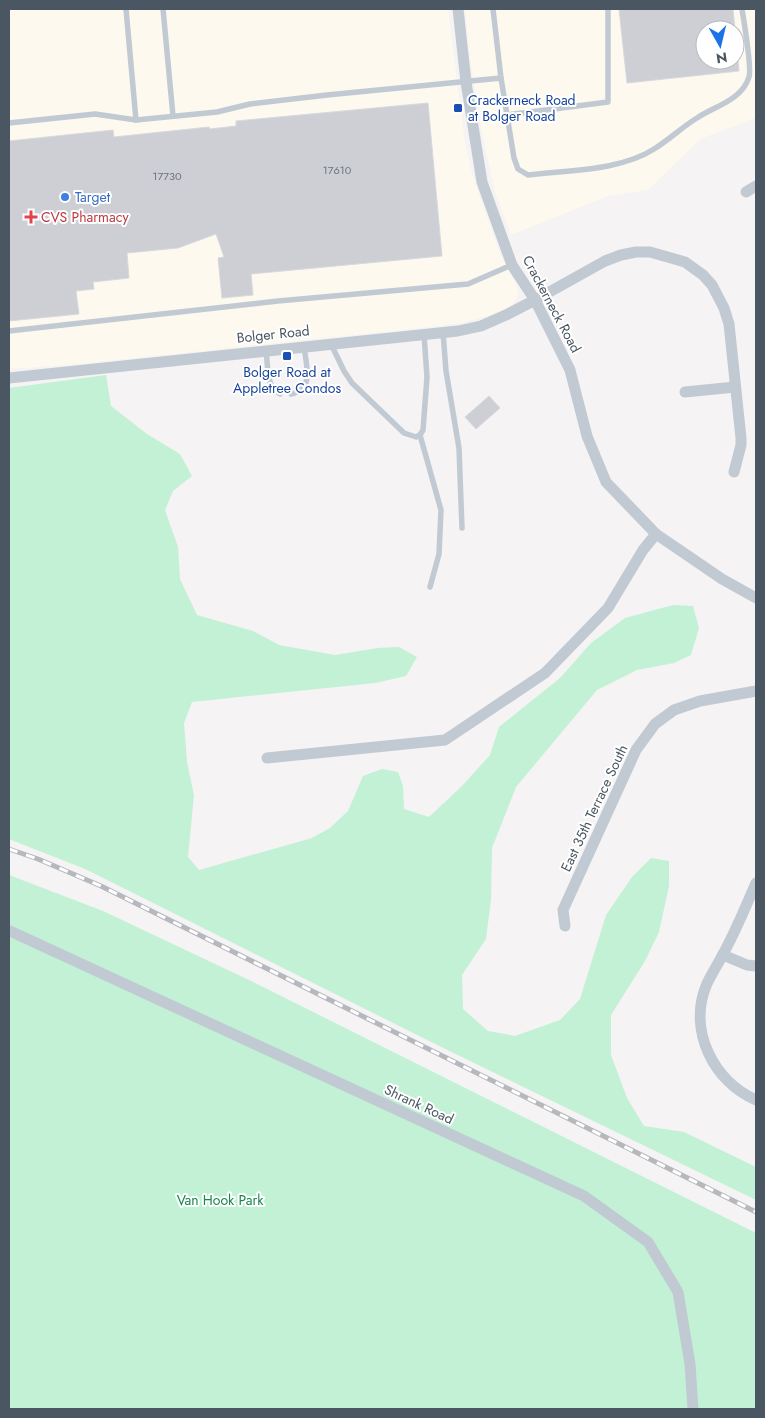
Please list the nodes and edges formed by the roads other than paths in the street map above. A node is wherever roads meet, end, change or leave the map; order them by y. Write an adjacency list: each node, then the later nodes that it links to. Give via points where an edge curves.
1 (126, 9): 11 (lane)
2 (163, 9): 10 (lane)
3 (458, 9): 8 (street, Crackerneck Road)
4 (493, 9): 7 (lane)
5 (608, 9): 9 (lane, via 608,102)
6 (742, 9): 9 (lane, via 750,74 745,87 730,100 632,160 528,175 518,169 514,158)
7 (501, 78): 8 (lane); 9 (lane)
8 (466, 82): 10 (lane, via 268,101 217,112); 15 (street, Crackerneck Road, via 482,182)
9 (507, 115)
10 (173, 116): 11 (lane)
11 (136, 120): 12 (lane, via 95,114)
12 (9, 123)
13 (756, 186): 14 (street)
14 (746, 192)
15 (512, 265): 16 (street, Crackerneck Road); 17 (lane, via 468,284)
16 (535, 300): 18 (street, Bolger Road, via 481,326); 24 (street, Bolger Road, via 605,260 621,255 650,252 685,262 712,285 724,308 729,324); 31 (street, Crackerneck Road, via 570,370 587,436 606,482)
17 (9, 330)
18 (443, 332): 19 (street, Bolger Road); 30 (lane, via 459,448)
19 (424, 334): 20 (street, Bolger Road); 28 (lane, via 427,377)
20 (331, 344): 21 (street, Bolger Road); 28 (lane, via 352,383 404,432 416,437)
21 (304, 346): 22 (street, Bolger Road); 27 (lane, via 305,388)
22 (266, 350): 23 (street, Bolger Road); 26 (lane, via 271,386)
23 (9, 378)
24 (735, 388): 25 (street); 29 (street, Bolger Road, via 741,438)
25 (685, 392)
26 (280, 394)
27 (291, 394)
28 (420, 435): 32 (lane, via 442,523 439,554)
29 (734, 472)
30 (462, 528)
31 (656, 534): 33 (street, Crackerneck Road); 35 (street, via 608,608 545,673 445,740)
32 (430, 588)
33 (756, 598)
34 (756, 691): 37 (street, East 35th Terrace South, via 700,701 674,710 655,724 636,750 568,901 564,910)
35 (267, 758)
36 (756, 883): 39 (street)
37 (565, 926)
38 (10, 931): 42 (street, Shrank Road, via 584,1196 648,1242 678,1292 690,1364)
39 (723, 955): 40 (street); 41 (street, via 706,986 701,1005 701,1029 708,1056 721,1076 742,1094)
40 (756, 966)
41 (756, 1100)
42 (693, 1409)

